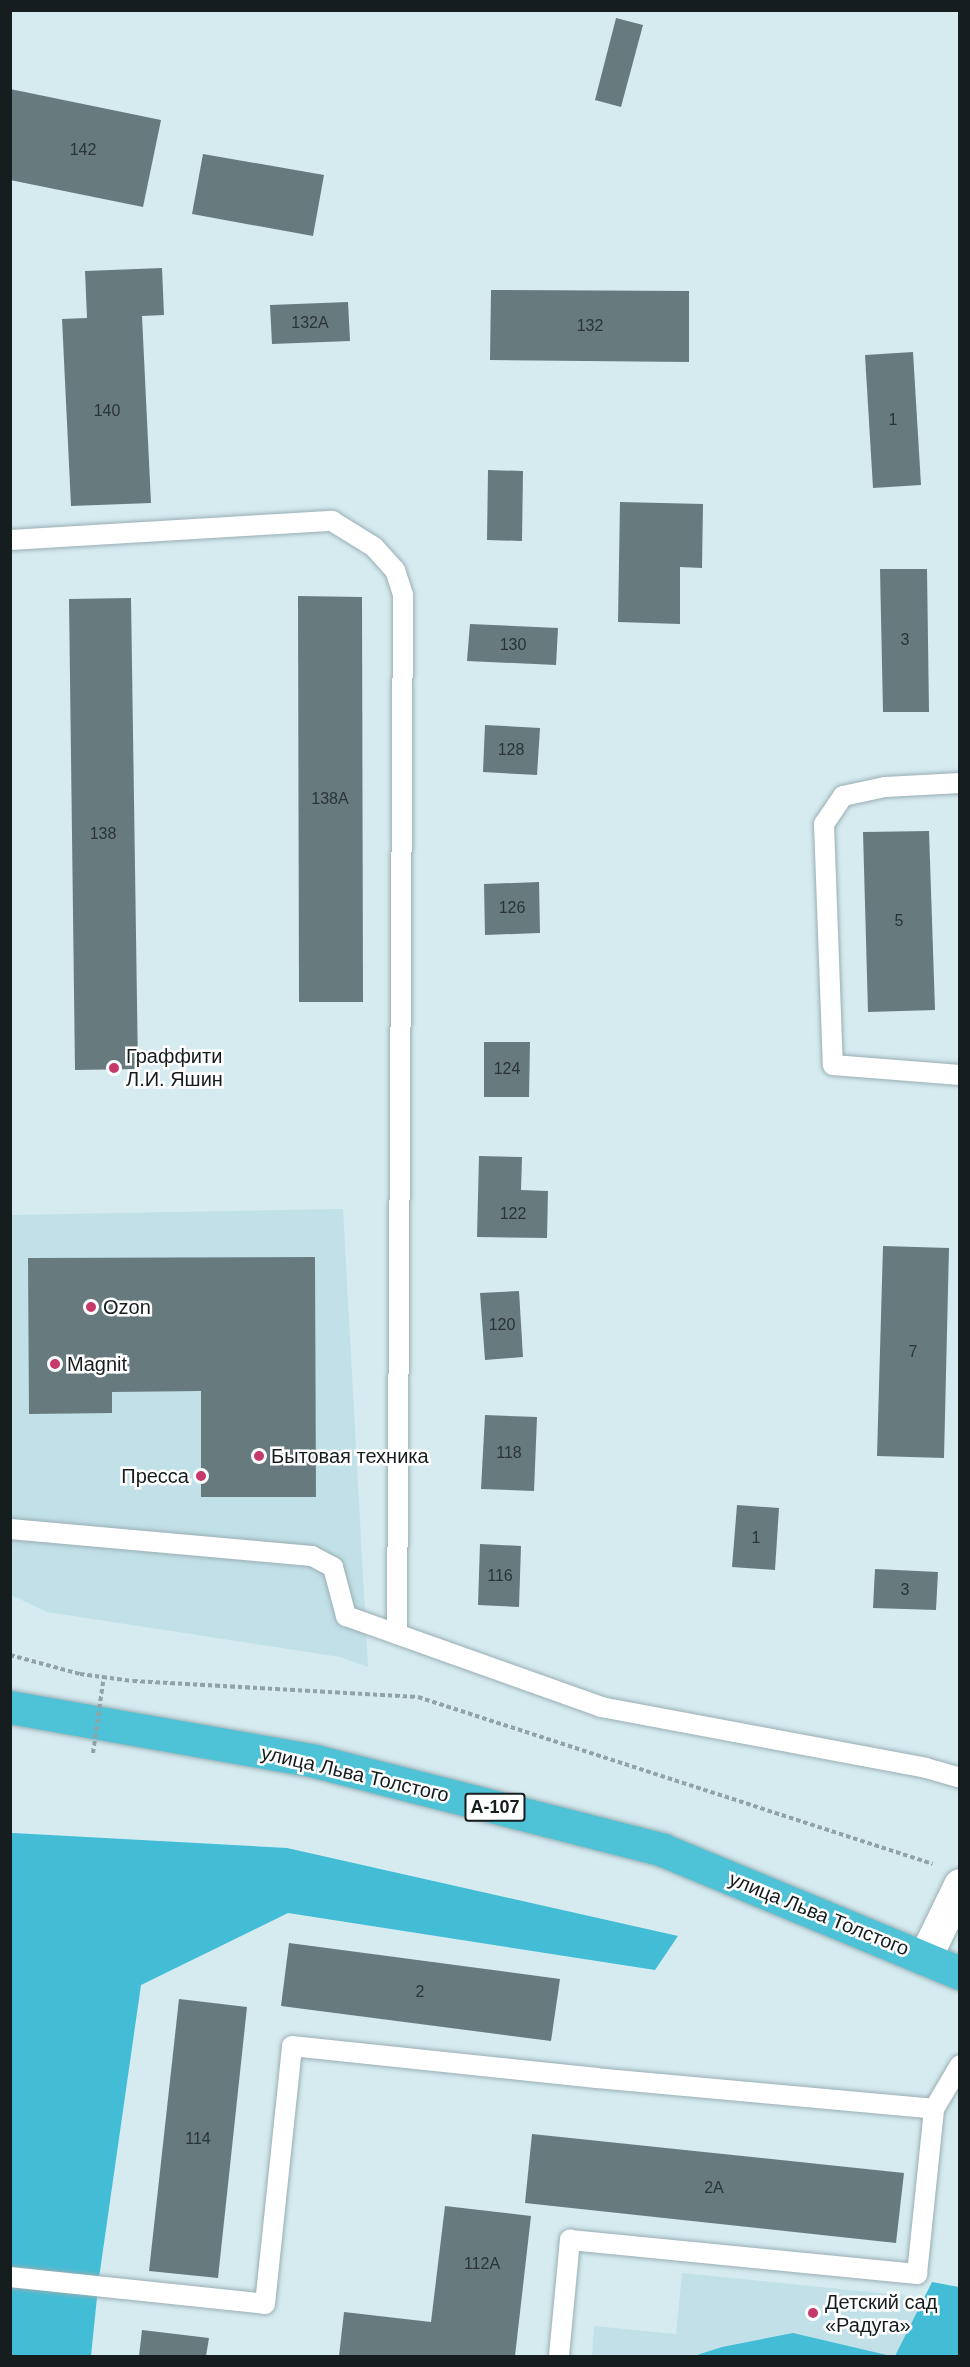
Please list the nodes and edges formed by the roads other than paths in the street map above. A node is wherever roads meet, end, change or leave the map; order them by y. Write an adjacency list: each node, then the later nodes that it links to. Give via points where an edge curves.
1 (10, 540): 5 (lane, via 332,521 374,547 395,570 403,595)
2 (960, 783): 3 (lane, via 885,787 843,795 824,824 832,1065)
3 (960, 1075)
4 (10, 1529): 5 (lane, via 312,1556 333,1567 346,1616)
5 (397, 1634): 7 (lane, via 601,1707 926,1768)
6 (10, 1707): 9 (highway, улица Льва Толстого / А-107, via 315,1761 663,1850)
7 (960, 1778)
8 (948, 1875): 9 (street)
9 (925, 1957): 10 (highway, улица Льва Толстого / А-107)
10 (960, 1973)
11 (960, 2065): 12 (lane)
12 (934, 2109): 13 (lane, via 292,2046 265,2304); 14 (lane, via 917,2274 570,2240)
13 (10, 2277)
14 (559, 2356)

